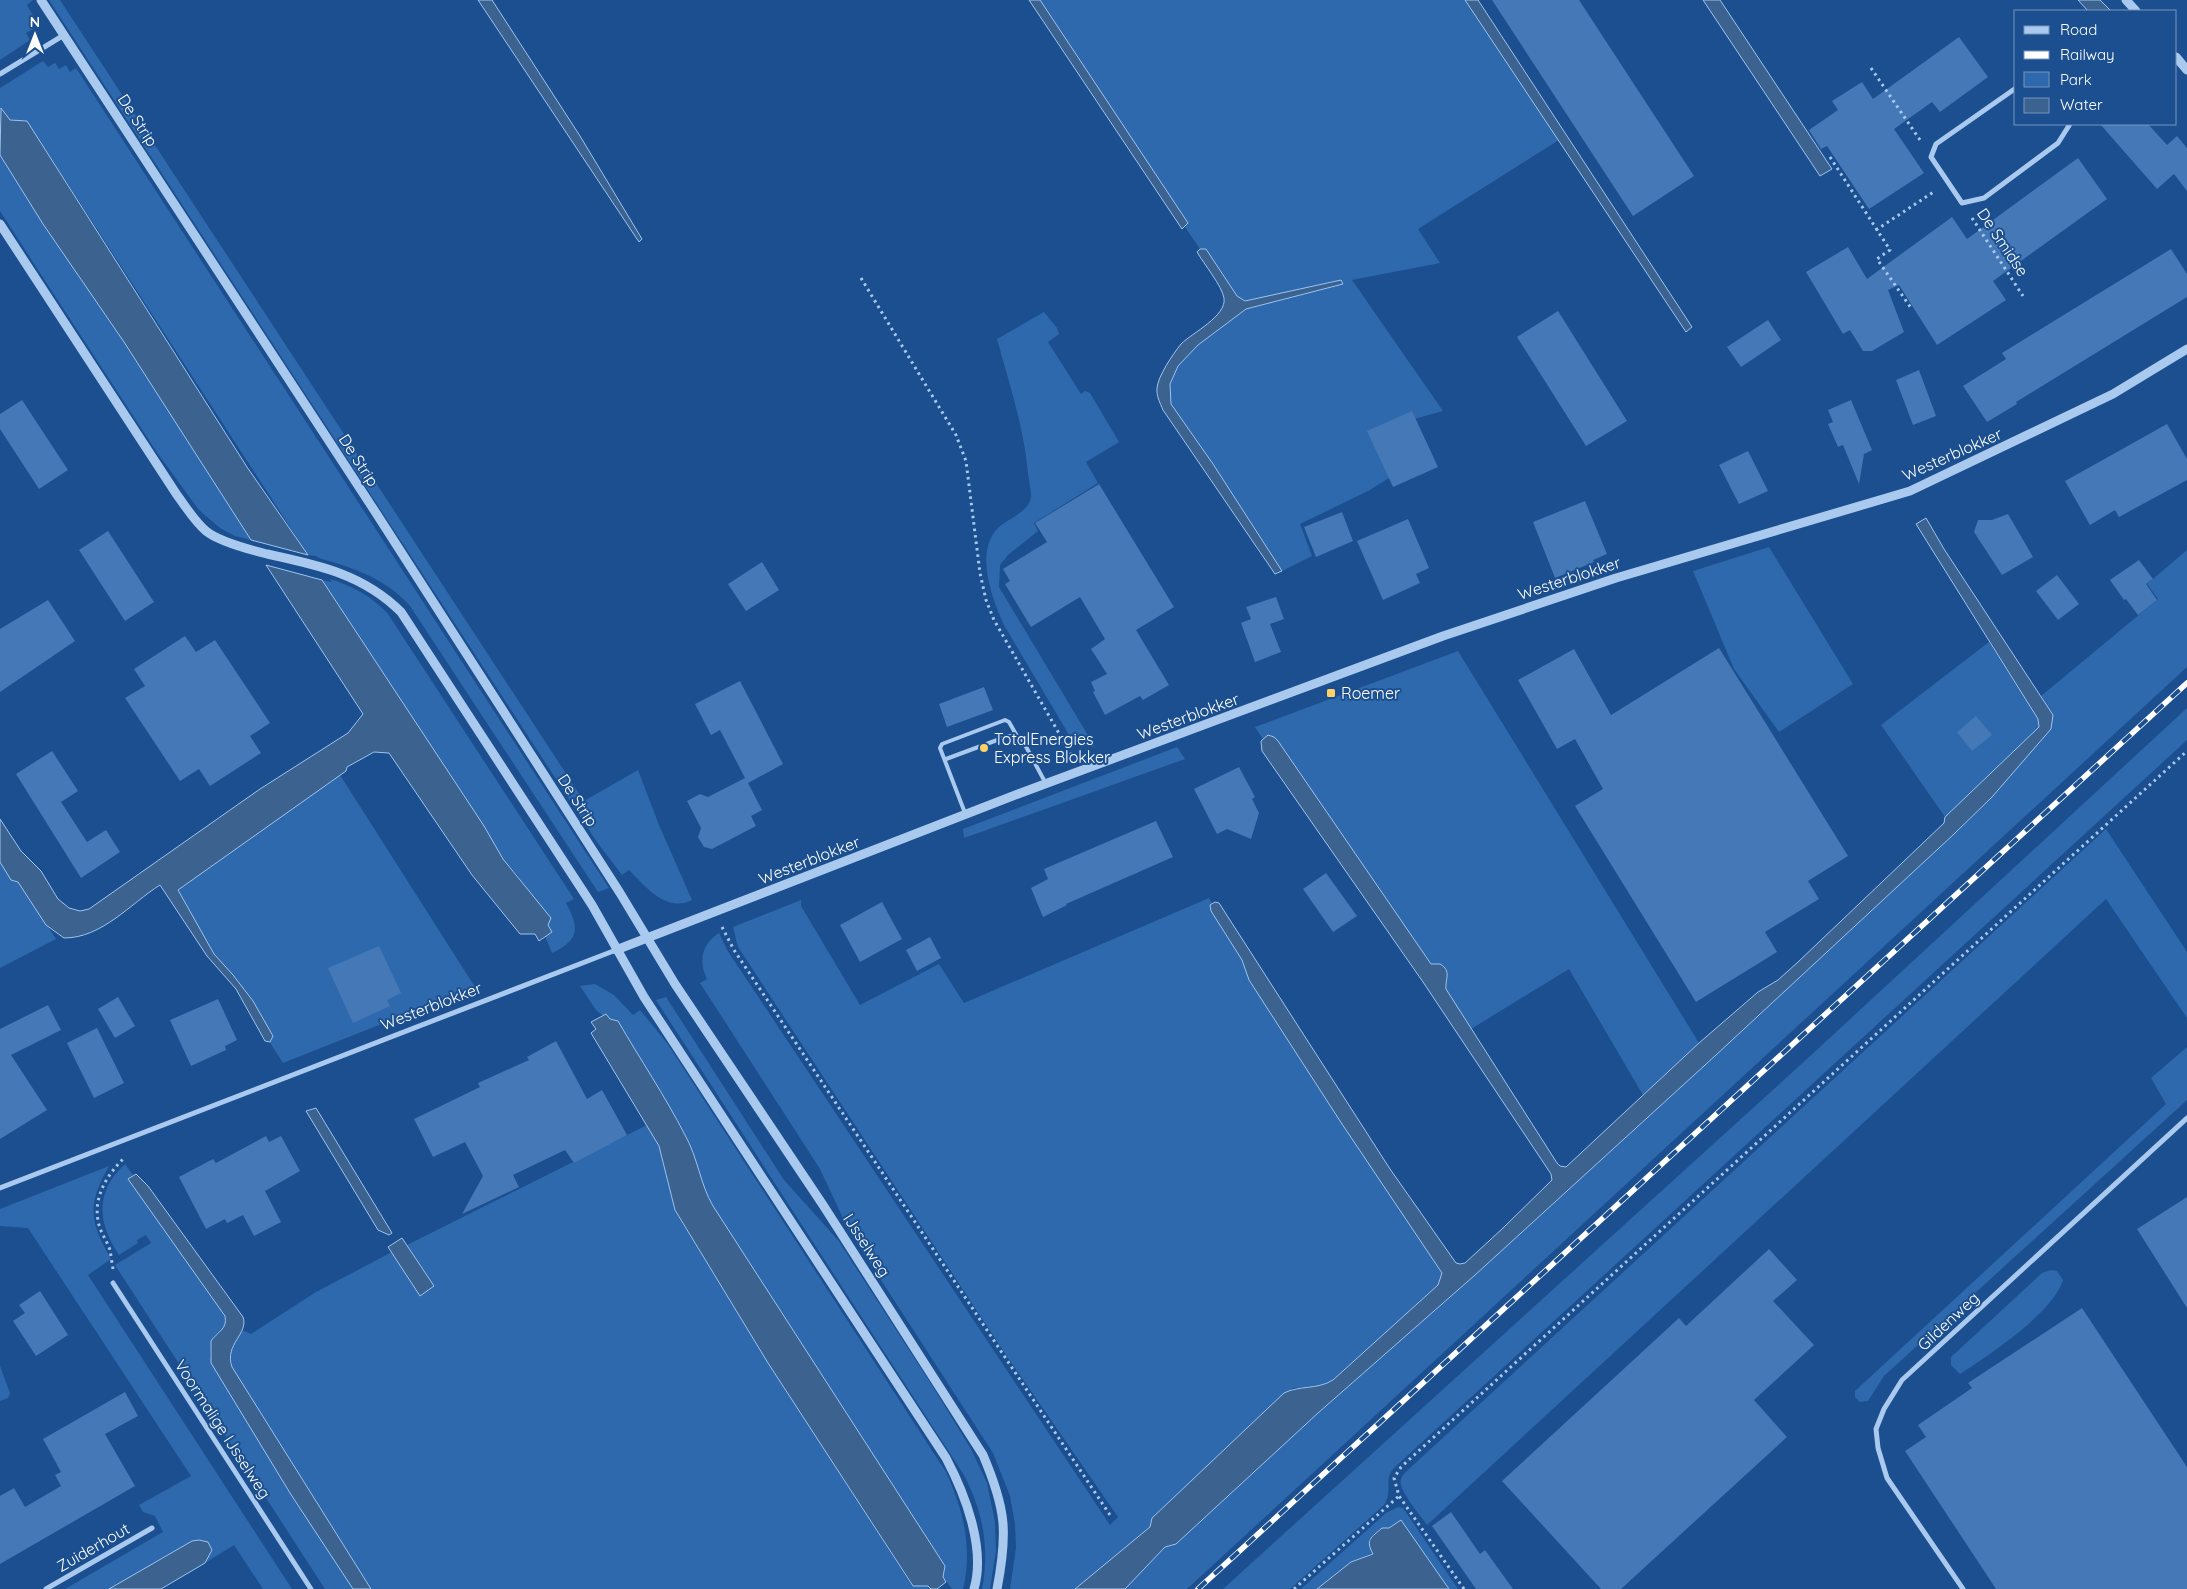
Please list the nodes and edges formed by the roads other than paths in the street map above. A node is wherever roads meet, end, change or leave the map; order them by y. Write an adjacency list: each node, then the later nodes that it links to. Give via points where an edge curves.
1 (41, 0): 4 (street, De Strip)
2 (2126, 0): 3 (street)
3 (2135, 10)
4 (64, 35): 7 (street); 16 (street, De Strip)
5 (2177, 58): 6 (street)
6 (2187, 70)
7 (0, 74)
8 (2014, 89): 9 (street, De Smidse, via 1936,144 1931,157 1962,203 1984,198 2058,143)
9 (2069, 125)
10 (0, 224): 17 (street, via 177,496 207,532 245,548 324,567 364,582 401,612 592,905)
11 (2187, 350): 14 (street, Westerblokker, via 2114,394 1910,491 1616,578 1489,621)
12 (1017, 736): 13 (lane, via 1008,736); 13 (lane, via 1009,722 1000,721 945,742 940,748); 14 (lane, via 1023,741)
13 (946, 759): 15 (lane)
14 (1046, 784): 15 (street, Westerblokker)
15 (966, 815): 16 (street, Westerblokker)
16 (648, 938): 17 (street, Westerblokker); 25 (street, IJsselweg, via 983,1455 1003,1514 1005,1535)
17 (616, 950): 19 (street, Westerblokker); 24 (street, via 946,1458 960,1485 971,1520 977,1557)
18 (2187, 1118): 26 (street, Gildenweg, via 1902,1380 1884,1409 1876,1429 1887,1478)
19 (0, 1188)
20 (113, 1283): 23 (street, Voormalige IJsselweg)
21 (152, 1528): 22 (street, Zuiderhout)
22 (46, 1589)
23 (311, 1589)
24 (974, 1589)
25 (997, 1589)
26 (1962, 1589)

